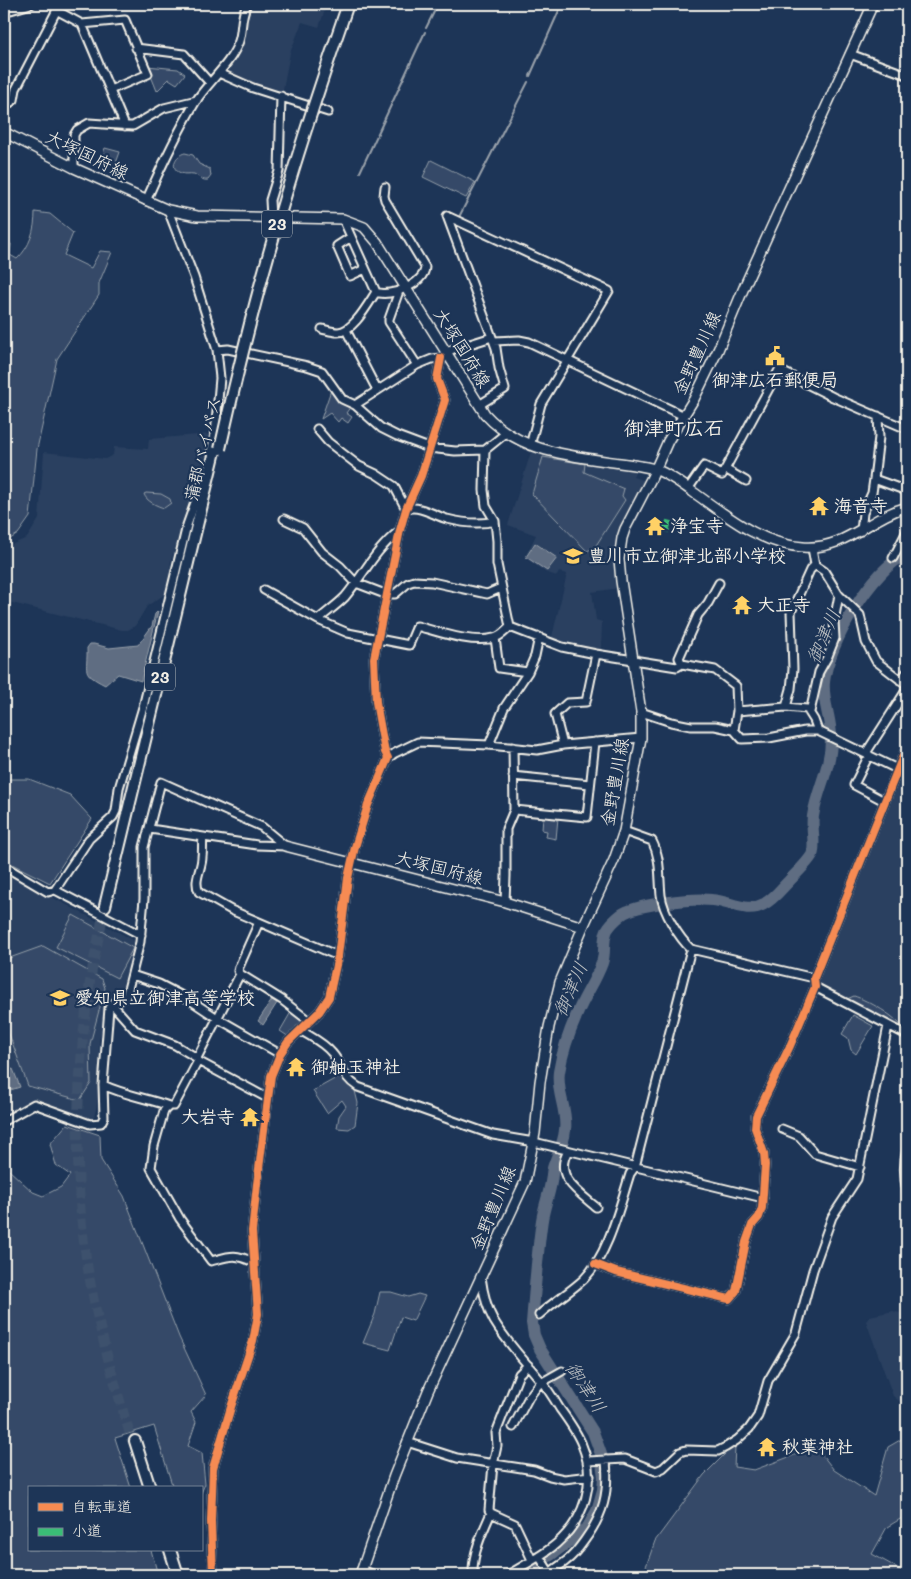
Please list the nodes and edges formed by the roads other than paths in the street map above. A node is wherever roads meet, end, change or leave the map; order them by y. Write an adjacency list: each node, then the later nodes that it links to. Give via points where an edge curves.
1 (31, 4): 6 (street)
2 (247, 4): 10 (street, via 242,14 239,41)
3 (346, 4): 110 (highway, 蒲郡バイパス / 23, bridge, via 272,240 218,448)
4 (873, 4): 9 (main road, 金野豊川線)
5 (58, 7): 7 (street); 17 (street, via 16,89 14,100 4,107)
6 (4, 12)
7 (82, 24): 8 (street, via 125,20); 13 (street)
8 (136, 48): 12 (street, via 184,54); 13 (street, via 148,74)
9 (850, 54): 11 (street); 40 (main road, 金野豊川線, via 718,350)
10 (218, 73): 12 (street); 14 (street)
11 (907, 75)
12 (210, 83): 15 (street)
13 (110, 90): 18 (street)
14 (281, 96): 16 (street); 24 (street, via 279,171 270,200)
15 (197, 100): 18 (street, via 164,108 133,126); 22 (street)
16 (328, 112)
17 (4, 123)
18 (125, 126): 20 (street, via 89,123 77,130 74,135)
19 (4, 132): 20 (main road, 大塚国府線)
20 (74, 168): 22 (main road, 大塚国府線)
21 (385, 186): 28 (street, via 385,200 425,267 424,274)
22 (146, 202): 23 (main road, 大塚国府線)
23 (168, 210): 24 (main road, 大塚国府線, via 197,216); 33 (street)
24 (271, 217): 25 (main road, 大塚国府線)
25 (343, 219): 26 (street); 28 (main road, 大塚国府線, via 356,223 371,234)
26 (351, 237): 27 (street); 27 (street, via 337,246 350,276)
27 (365, 269): 29 (street)
28 (402, 290): 29 (street); 34 (main road, 大塚国府線); 36 (street, via 389,319)
29 (376, 292): 31 (street)
30 (322, 329): 31 (street)
31 (346, 330): 37 (street)
32 (493, 339): 34 (street); 35 (street, via 524,341); 35 (street, via 447,216 609,291); 39 (street, via 505,389)
33 (217, 350): 38 (street, via 228,349 322,371 342,399); 108 (street, via 220,378 212,448 188,525 119,788 116,811 89,839)
34 (443, 355): 36 (street); 39 (main road, 大塚国府線); 46 (street, via 437,379 445,400)
35 (567, 361): 40 (street); 45 (street, via 541,404)
36 (417, 365): 37 (street)
37 (377, 390): 38 (street)
38 (355, 404): 46 (street, via 381,428)
39 (479, 405): 44 (main road, 大塚国府線)
40 (684, 416): 48 (main road, 金野豊川線)
41 (878, 416): 43 (street); 49 (street, via 779,370); 50 (street)
42 (317, 429): 55 (street, via 359,466 394,486)
43 (907, 429)
44 (506, 433): 45 (main road, 大塚国府線); 47 (street)
45 (530, 446): 48 (main road, 大塚国府線)
46 (429, 448): 47 (street); 55 (street)
47 (485, 450): 57 (street, via 486,506)
48 (655, 469): 52 (main road, 大塚国府線); 76 (main road, 金野豊川線, via 625,529 620,548 621,581)
49 (725, 469): 51 (street); 52 (street, via 722,475 704,466)
50 (874, 479): 53 (street); 60 (street)
51 (746, 481)
52 (688, 489): 61 (main road, 大塚国府線, via 768,540 786,546)
53 (907, 491)
54 (907, 507): 60 (main road, 大塚国府線)
55 (406, 509): 57 (street, via 414,507 447,519 467,522 484,524); 58 (street)
56 (284, 519): 64 (street, via 303,528 322,552)
57 (495, 521): 66 (street)
58 (400, 530): 64 (street, via 375,554); 68 (street)
59 (907, 530): 62 (street)
60 (861, 531): 61 (main road, 大塚国府線, via 840,542)
61 (812, 548): 63 (street)
62 (893, 558)
63 (815, 564): 69 (street, via 824,571); 83 (street, via 790,612 793,669)
64 (356, 582): 68 (street); 70 (street, via 344,598)
65 (719, 582): 77 (street, via 698,615 679,658)
66 (501, 588): 68 (street, via 487,594 432,582 414,582 395,594); 71 (street)
67 (264, 590): 70 (street)
68 (386, 594): 73 (street)
69 (839, 595): 80 (street, via 860,615 866,642 876,661); 86 (street, via 834,621 835,638 819,672)
70 (318, 620): 73 (street, via 348,632)
71 (510, 626): 72 (street); 74 (street)
72 (539, 637): 75 (street, via 550,643); 78 (street)
73 (378, 638): 74 (street, via 409,645 417,626 456,638); 96 (street, via 374,685 384,752)
74 (495, 638): 78 (street, via 499,668)
75 (596, 654): 76 (street); 92 (street, via 586,702 567,703 555,714)
76 (633, 660): 77 (street, via 677,667); 84 (main road, 金野豊川線)
77 (682, 664): 85 (street, via 715,670 736,686)
78 (528, 672): 91 (street, via 504,708)
79 (907, 672): 80 (street)
80 (900, 680): 81 (street)
81 (907, 685)
82 (907, 689): 95 (street)
83 (786, 707): 85 (street); 86 (street)
84 (641, 712): 87 (street, via 691,726); 89 (main road, 金野豊川線)
85 (737, 712): 87 (street)
86 (810, 712): 88 (street)
87 (734, 730): 88 (street, via 742,739)
88 (818, 732): 95 (street)
89 (641, 738): 90 (street); 103 (main road, 金野豊川線)
90 (595, 742): 92 (street); 99 (street)
91 (489, 745): 94 (street); 96 (street, via 418,742)
92 (563, 745): 94 (street, via 537,750)
93 (907, 746): 97 (street)
94 (513, 747): 98 (street)
95 (868, 754): 97 (street); 100 (street, via 854,785)
96 (388, 758): 106 (street, via 368,805)
97 (897, 769): 100 (street)
98 (513, 776): 99 (street); 101 (street)
99 (590, 784): 101 (street, via 587,817)
100 (884, 801): 118 (street)
101 (514, 810): 109 (street, via 506,828)
102 (150, 829): 104 (street); 105 (street, via 161,782 262,826); 113 (street, via 144,854)
103 (624, 831): 112 (main road, 金野豊川線); 114 (street, via 652,841 658,853 664,906 683,942)
104 (203, 837): 105 (street); 111 (street, via 203,856 197,881 200,892)
105 (285, 846): 106 (main road, 大塚国府線)
106 (352, 863): 109 (main road, 大塚国府線); 115 (street)
107 (4, 870): 108 (street, via 9,869 48,892)
108 (54, 890): 113 (street)
109 (504, 902): 112 (main road, 大塚国府線)
110 (108, 906)
111 (259, 922): 115 (street); 116 (street, via 238,971)
112 (583, 927): 133 (main road, 金野豊川線, via 560,982 548,1027)
113 (141, 936): 117 (street)
114 (691, 949): 118 (street); 136 (street)
115 (338, 956): 122 (street, via 329,996)
116 (240, 974): 121 (street); 122 (street)
117 (132, 975): 120 (street, via 126,997); 121 (street, via 159,984 202,1006)
118 (814, 978): 119 (street)
119 (814, 987): 123 (street); 140 (street, via 756,1116 755,1128 765,1165)
120 (112, 1004): 127 (street, via 135,1030 174,1045); 128 (street, via 109,1008)
121 (217, 1018): 126 (street); 127 (street)
122 (309, 1021): 124 (street)
123 (888, 1026): 125 (street); 137 (street)
124 (300, 1030): 126 (street); 133 (street, via 334,1054 344,1074 358,1087 493,1135)
125 (907, 1035)
126 (280, 1054): 129 (street)
127 (197, 1060): 129 (street); 130 (street, via 174,1106)
128 (103, 1085): 130 (street); 131 (street, via 104,1117 100,1123 90,1124 34,1104)
129 (267, 1098): 142 (street, via 252,1232)
130 (169, 1106): 142 (street, via 164,1111 151,1168 180,1219 211,1261 234,1254)
131 (4, 1121)
132 (782, 1129): 137 (street, via 799,1136 816,1154)
133 (534, 1142): 134 (street); 144 (main road, 金野豊川線, via 524,1182)
134 (566, 1150): 136 (street); 141 (street, via 562,1164 568,1182)
135 (907, 1153): 138 (street)
136 (635, 1167): 140 (street); 143 (street, via 612,1230)
137 (860, 1167): 151 (street, via 855,1184 832,1217 796,1333 768,1381 758,1416 749,1429 718,1451 680,1452 656,1471 630,1460)
138 (906, 1183): 139 (street)
139 (907, 1192)
140 (763, 1198): 143 (street, via 759,1217 752,1225 746,1242 736,1291 729,1299)
141 (596, 1207)
142 (253, 1262): 167 (street, via 258,1314 253,1341 213,1468)
143 (595, 1264): 145 (street, via 571,1290)
144 (481, 1277): 146 (street, via 493,1320); 150 (main road, 金野豊川線)
145 (539, 1315)
146 (528, 1365): 148 (street); 153 (street, via 519,1374 500,1421)
147 (562, 1371): 148 (street)
148 (542, 1382): 149 (street, via 529,1397); 152 (street, via 575,1430)
149 (513, 1427)
150 (407, 1442): 153 (street, via 457,1458); 163 (main road, 金野豊川線)
151 (606, 1460): 152 (street); 164 (street, via 606,1496 598,1519 579,1548)
152 (590, 1461): 154 (street)
153 (493, 1464): 154 (street, via 534,1470 564,1479); 157 (street)
154 (590, 1476): 160 (street, via 579,1516 557,1543)
155 (145, 1486): 156 (highway, via 133,1441)
156 (149, 1486)
157 (491, 1513): 161 (street, via 515,1524); 162 (street, via 476,1553)
158 (167, 1552): 165 (highway)
159 (171, 1552): 166 (highway)
160 (540, 1557): 161 (street); 164 (street)
161 (532, 1560): 169 (street)
162 (473, 1572)
163 (361, 1573): 168 (street)
164 (549, 1574)
165 (174, 1575)
166 (178, 1575)
167 (213, 1575)
168 (375, 1575)
169 (508, 1575)

